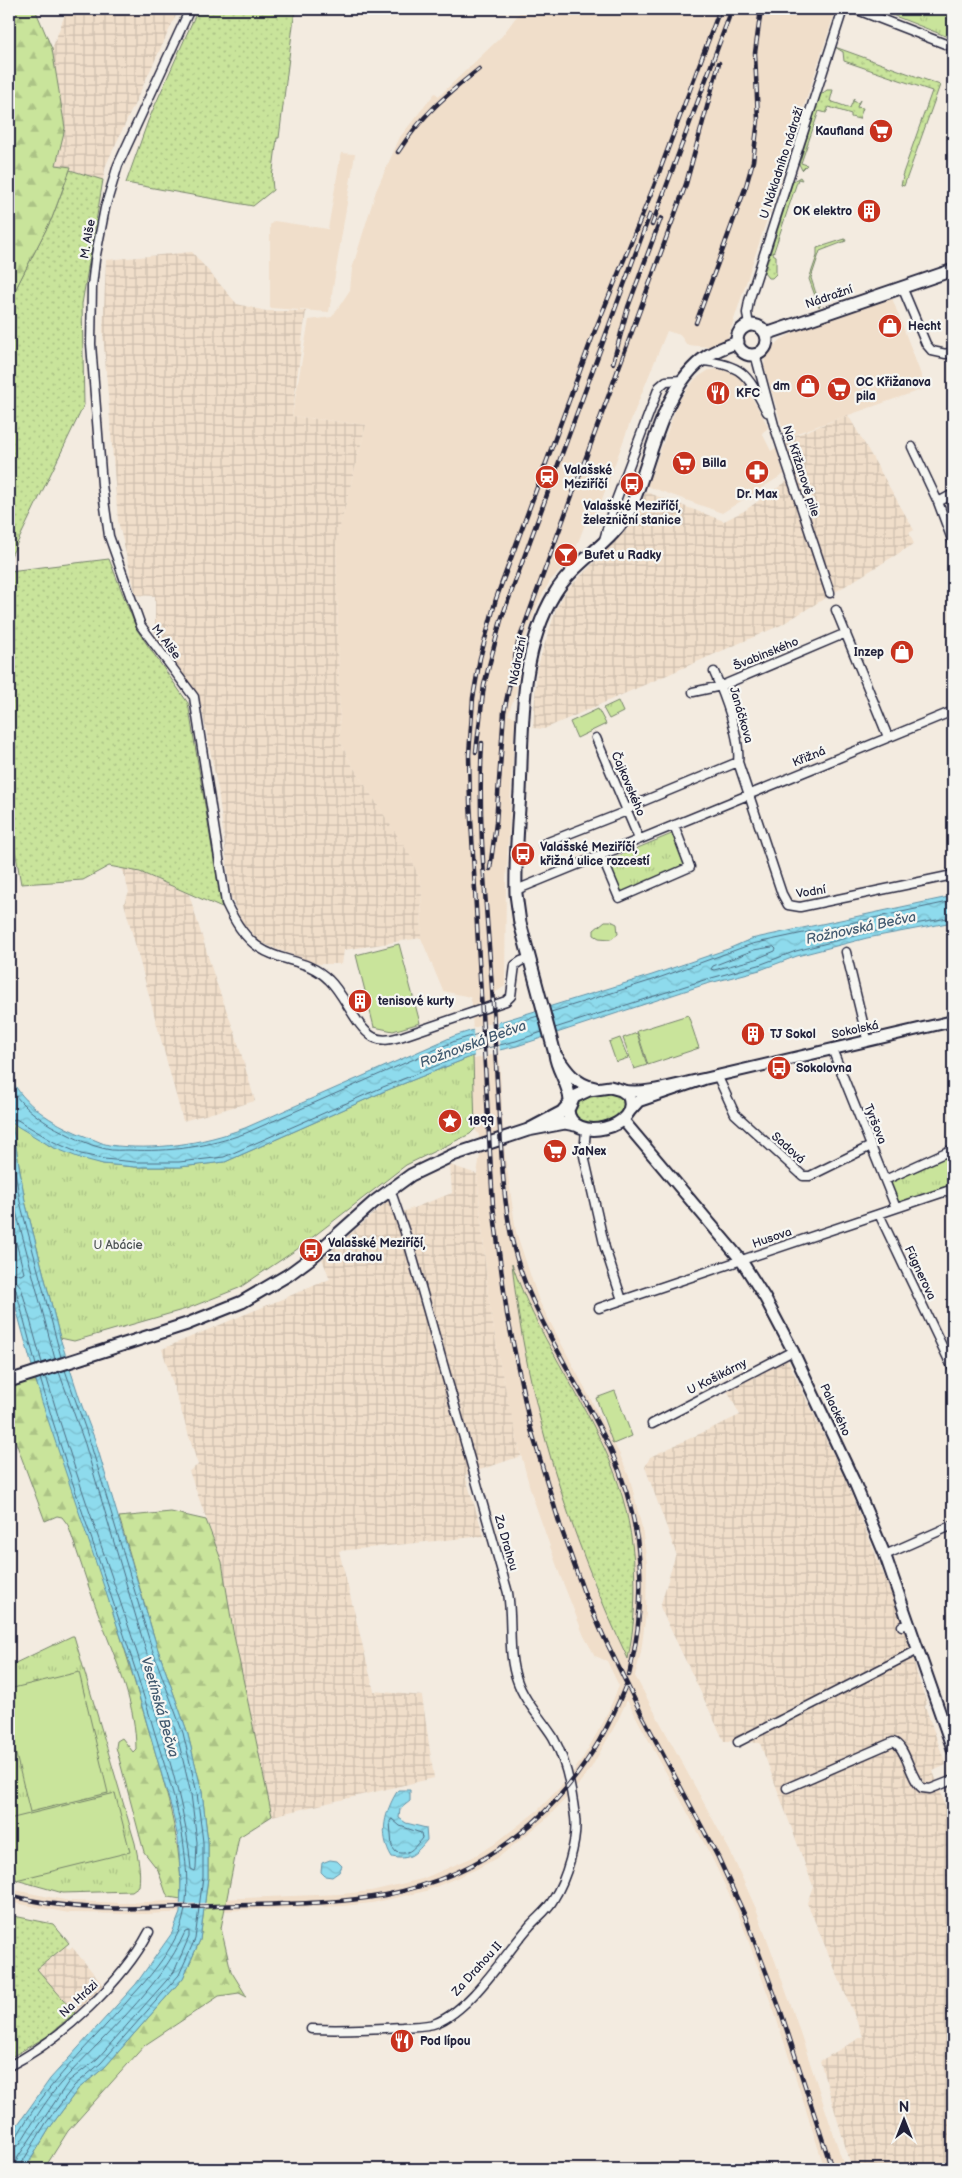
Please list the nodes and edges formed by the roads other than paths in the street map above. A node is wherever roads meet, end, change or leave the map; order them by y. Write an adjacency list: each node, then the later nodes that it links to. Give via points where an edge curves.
1 (190, 9): 39 (street, M. Alše, via 115,173 95,260 91,344 109,536 141,626 194,697 226,902 235,921 252,942 264,951 304,963 321,973 336,988 364,1029 378,1039 393,1039 506,1002 511,996 515,965)
2 (843, 9): 7 (street, U Nákladního nádraží, via 749,301)
3 (855, 9): 4 (street)
4 (953, 47)
5 (953, 270): 6 (main road, Nádražní)
6 (902, 287): 8 (main road, Nádražní); 10 (street, via 926,344 932,351 946,354)
7 (749, 326): 8 (main road, via 759,327); 9 (main road, via 739,333)
8 (766, 334): 11 (main road, via 765,348)
9 (738, 342): 11 (main road, via 744,352); 12 (main road, Nádražní)
10 (953, 351)
11 (755, 354): 14 (street, Na Křižanově pile)
12 (701, 361): 13 (main road, Nádražní); 14 (street, via 724,363 742,373)
13 (682, 380): 19 (main road, Nádražní, via 669,404 630,508 623,522); 19 (street, via 666,381 660,387 612,511)
14 (774, 425): 20 (street, Na Křižanově pile)
15 (912, 446): 17 (street)
16 (953, 494): 17 (street)
17 (938, 502): 18 (street)
18 (953, 542)
19 (603, 544): 37 (main road, Nádražní, via 569,574 555,593 535,640 525,698)
20 (830, 594)
21 (836, 610): 22 (street)
22 (846, 633): 24 (street, Švabinského); 27 (street, via 885,718)
23 (714, 672): 24 (street, Janáčkova)
24 (721, 686): 25 (street, Švabinského); 29 (street, Janáčkova, via 740,748)
25 (693, 692)
26 (953, 710): 27 (street, Křižná)
27 (888, 737): 30 (street, Křižná)
28 (596, 738): 31 (street, Čajkovského)
29 (738, 762): 30 (street, Janáčkova); 31 (street)
30 (750, 794): 32 (street, Křižná); 36 (street, Vodní, via 782,894 792,906)
31 (627, 810): 33 (street, Čajkovského); 34 (street)
32 (674, 825): 33 (street, Křižná); 35 (street, via 690,867 619,898)
33 (639, 839): 35 (street, Křižná)
34 (543, 844)
35 (601, 855): 37 (street, Křižná)
36 (953, 875)
37 (516, 890): 39 (main road, Nádražní, via 520,923)
38 (846, 952): 41 (street)
39 (530, 958): 43 (main road, Nádražní)
40 (953, 1022): 42 (street, Sokolská)
41 (866, 1035)
42 (832, 1049): 44 (street, Sokolská); 52 (street, Tyršova)
43 (554, 1050): 46 (main road, Nádražní, via 576,1080); 48 (main road, Nádražní, via 559,1072 568,1086)
44 (717, 1076): 45 (street, Sokolská); 52 (street, Sadová, via 735,1114 803,1176 810,1176)
45 (704, 1079): 47 (street, Sokolská, via 630,1092); 49 (street, Sokolská, via 639,1102)
46 (597, 1088): 47 (main road, Sokolská); 48 (main road, Sokolská, via 578,1094)
47 (621, 1090): 49 (main road, via 630,1098)
48 (569, 1103): 50 (main road, via 568,1114); 51 (main road, Sokolská, via 562,1112)
49 (626, 1116): 50 (main road, Sokolská, via 604,1128); 59 (street, Palackého)
50 (581, 1127): 51 (main road, Sokolská, via 565,1123); 60 (street, via 584,1156 605,1248)
51 (528, 1130): 55 (main road, Sokolská, via 423,1168)
52 (871, 1146): 54 (street, Tyršova)
53 (953, 1150): 54 (street)
54 (885, 1180): 57 (street, Tyršova)
55 (390, 1189): 64 (main road, via 311,1258 242,1302 194,1322); 74 (street, Za Drahou, via 408,1241 508,1593 516,1679 556,1743 570,1786 576,1834)
56 (953, 1189): 57 (street, Husova)
57 (896, 1208): 58 (street, Husova)
58 (880, 1214): 59 (street, Husova); 63 (street, Fügnerova)
59 (741, 1260): 60 (street, Husova); 62 (street, Palackého)
60 (622, 1300): 61 (street, Husova)
61 (599, 1308)
62 (793, 1351): 65 (street, U Košikárny); 67 (street, Palackého)
63 (953, 1369)
64 (12, 1380)
65 (652, 1424)
66 (953, 1525): 67 (street)
67 (885, 1555): 68 (street, Palackého, via 905,1625)
68 (918, 1650): 69 (street, Palackého); 70 (street)
69 (950, 1732): 71 (street, Palackého)
70 (738, 1742)
71 (953, 1750)
72 (953, 1780): 73 (street, via 930,1789 920,1787 900,1746 893,1742)
73 (786, 1788)
74 (554, 1899): 76 (street, Za Drahou II, via 468,1999 440,2021 418,2026)
75 (150, 1932): 77 (street, Na Hrázi, via 115,1981 50,2042)
76 (311, 2029)
77 (9, 2066)

